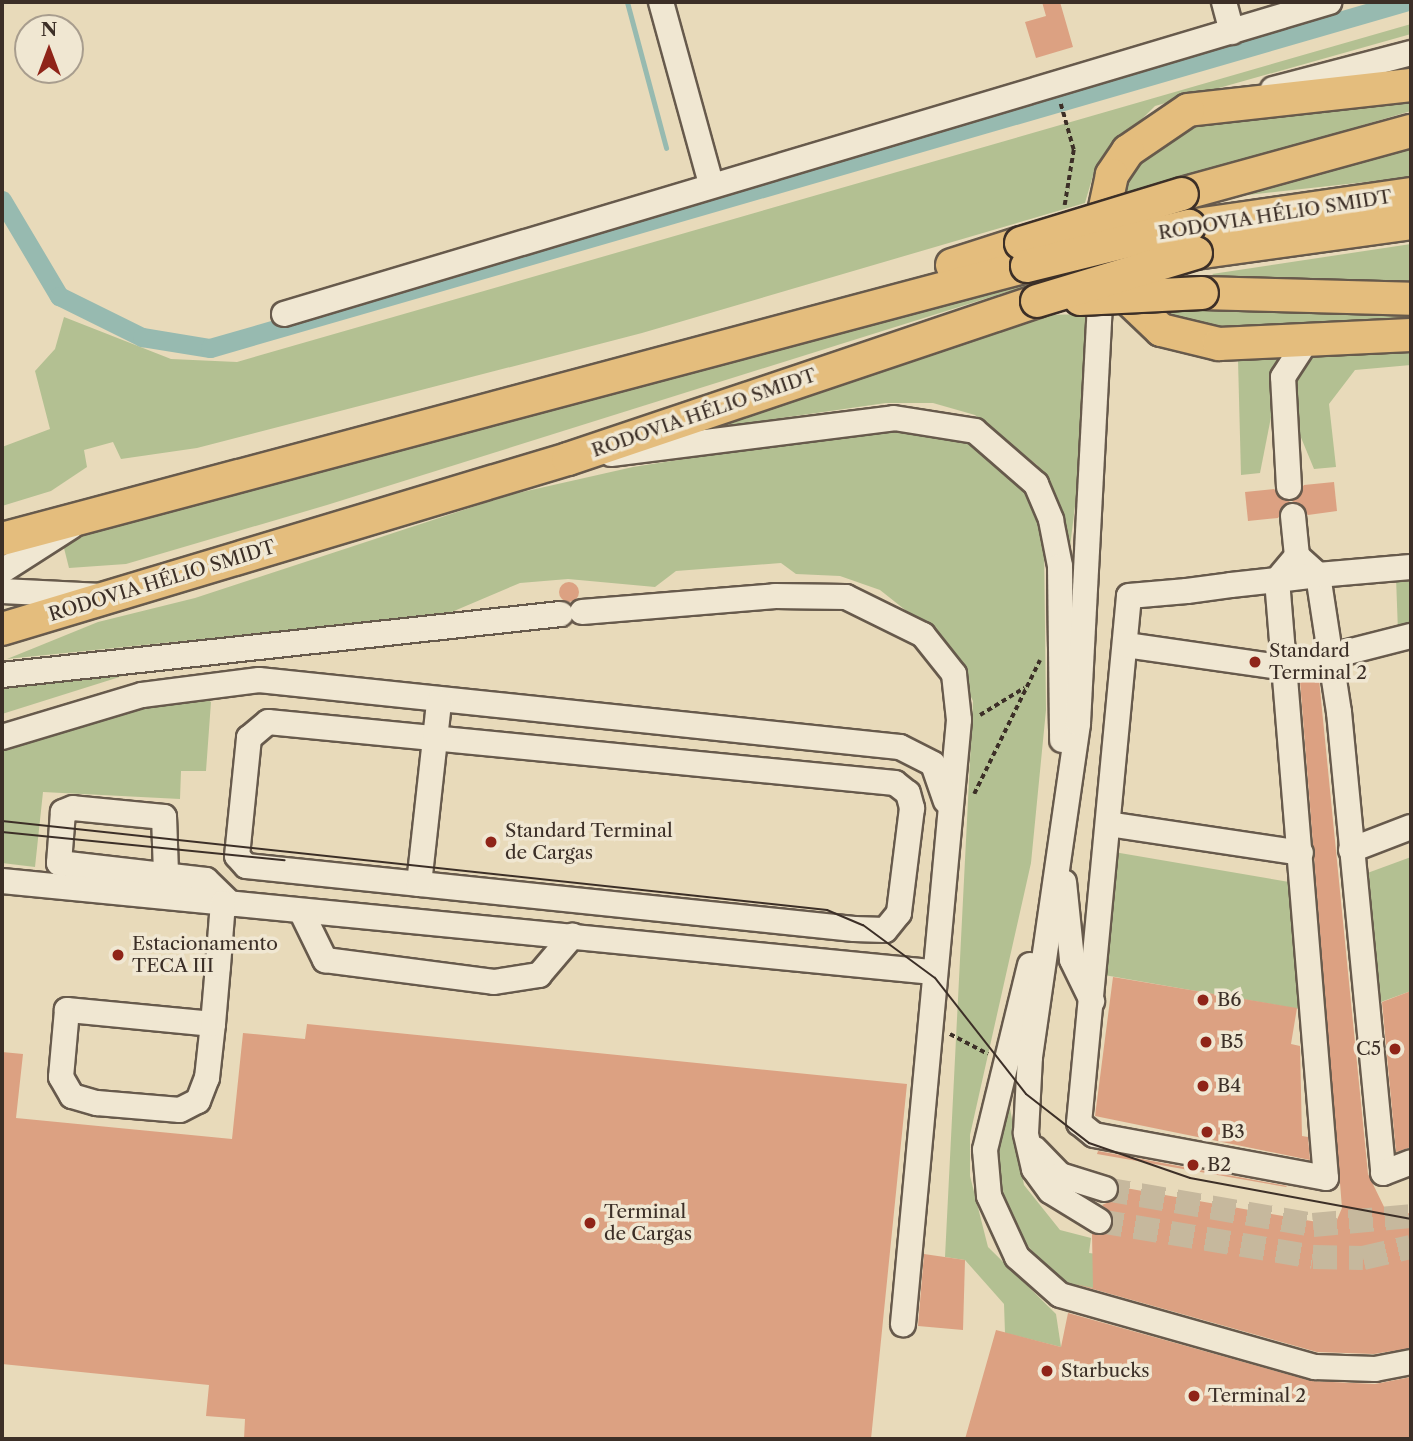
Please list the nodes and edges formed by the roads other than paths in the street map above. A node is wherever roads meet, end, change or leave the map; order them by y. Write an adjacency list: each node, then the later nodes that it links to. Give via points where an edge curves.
1 (661, 2): 9 (street)
2 (1224, 2): 4 (street)
3 (1329, 2): 4 (street)
4 (1232, 32): 9 (street)
5 (1411, 53): 7 (street)
6 (1411, 85): 7 (main road)
7 (1188, 110): 13 (main road, via 1142,137 1112,175)
8 (1411, 131): 14 (main road, bridge, via 1182,194)
9 (711, 183): 17 (street)
10 (1411, 194): 12 (main road, RODOVIA HÉLIO SMIDT)
11 (1411, 223): 12 (main road, RODOVIA HÉLIO SMIDT)
12 (1193, 240): 14 (main road, RODOVIA HÉLIO SMIDT, bridge); 16 (main road, RODOVIA HÉLIO SMIDT, bridge)
13 (1101, 252): 19 (main road, via 1137,313 1161,331 1219,344); 46 (street, via 1088,607)
14 (1024, 255): 22 (main road, RODOVIA HÉLIO SMIDT, via 703,351)
15 (1411, 299): 16 (main road, bridge, via 1202,293)
16 (1037, 301): 20 (main road, RODOVIA HÉLIO SMIDT)
17 (284, 314)
18 (1411, 335): 19 (main road)
19 (1307, 340): 21 (street, via 1283,377)
20 (568, 459): 31 (main road, RODOVIA HÉLIO SMIDT); 46 (street, via 894,418 975,431 1009,454 1036,484 1060,566)
21 (1289, 487)
22 (93, 512): 24 (main road, RODOVIA HÉLIO SMIDT); 27 (street)
23 (1293, 516): 25 (street)
24 (2, 538)
25 (1297, 556): 28 (street); 29 (street)
26 (1411, 566): 28 (street)
27 (2, 571)
28 (1318, 575): 29 (street); 35 (street)
29 (1277, 580): 34 (street, via 1129,596); 36 (street)
30 (2, 591): 31 (street)
31 (110, 596): 32 (main road, RODOVIA HÉLIO SMIDT)
32 (2, 629)
33 (1411, 636): 35 (street)
34 (1126, 645): 36 (street); 44 (street)
35 (1330, 659): 36 (street); 47 (street)
36 (1285, 668): 48 (street)
37 (2, 675): 39 (street, via 571,613 775,596 846,597 923,635 954,674)
38 (431, 702): 40 (street, via 224,681 142,695); 41 (street); 42 (street)
39 (959, 724): 42 (street); 43 (street)
40 (2, 737)
41 (428, 741): 52 (street); 52 (street, via 268,722 255,727 247,751 239,863); 52 (street, via 895,783 908,793 912,808 899,913 885,930)
42 (922, 753): 43 (street, via 940,775)
43 (948, 816): 56 (street)
44 (1108, 824): 48 (street); 57 (street)
45 (1411, 827): 47 (street)
46 (1060, 845): 57 (street, via 1072,960); 59 (street); 64 (street, via 1004,1056 985,1150 989,1196 1017,1257 1060,1294 1315,1367 1361,1370)
47 (1351, 849): 60 (street, via 1383,1173)
48 (1301, 853): 57 (street, via 1326,1178 1094,1135 1079,1123)
49 (166, 873): 50 (street); 50 (street, via 166,820 66,810 57,859); 53 (street, via 214,883)
50 (64, 875): 51 (street); 53 (street)
51 (2, 881)
52 (413, 883)
53 (227, 904): 54 (street); 58 (street)
54 (302, 911): 55 (street); 55 (street, via 325,960 495,982 539,975)
55 (573, 935): 56 (street)
56 (931, 972): 63 (street)
57 (1092, 1001)
58 (213, 1024): 58 (street, via 67,1010 61,1077 83,1101 190,1107 203,1093)
59 (1026, 1133): 61 (street, via 1048,1167); 62 (street, via 1034,1169 1050,1191)
60 (1411, 1162)
61 (1105, 1189)
62 (1099, 1222)
63 (903, 1324)
64 (1411, 1362)

